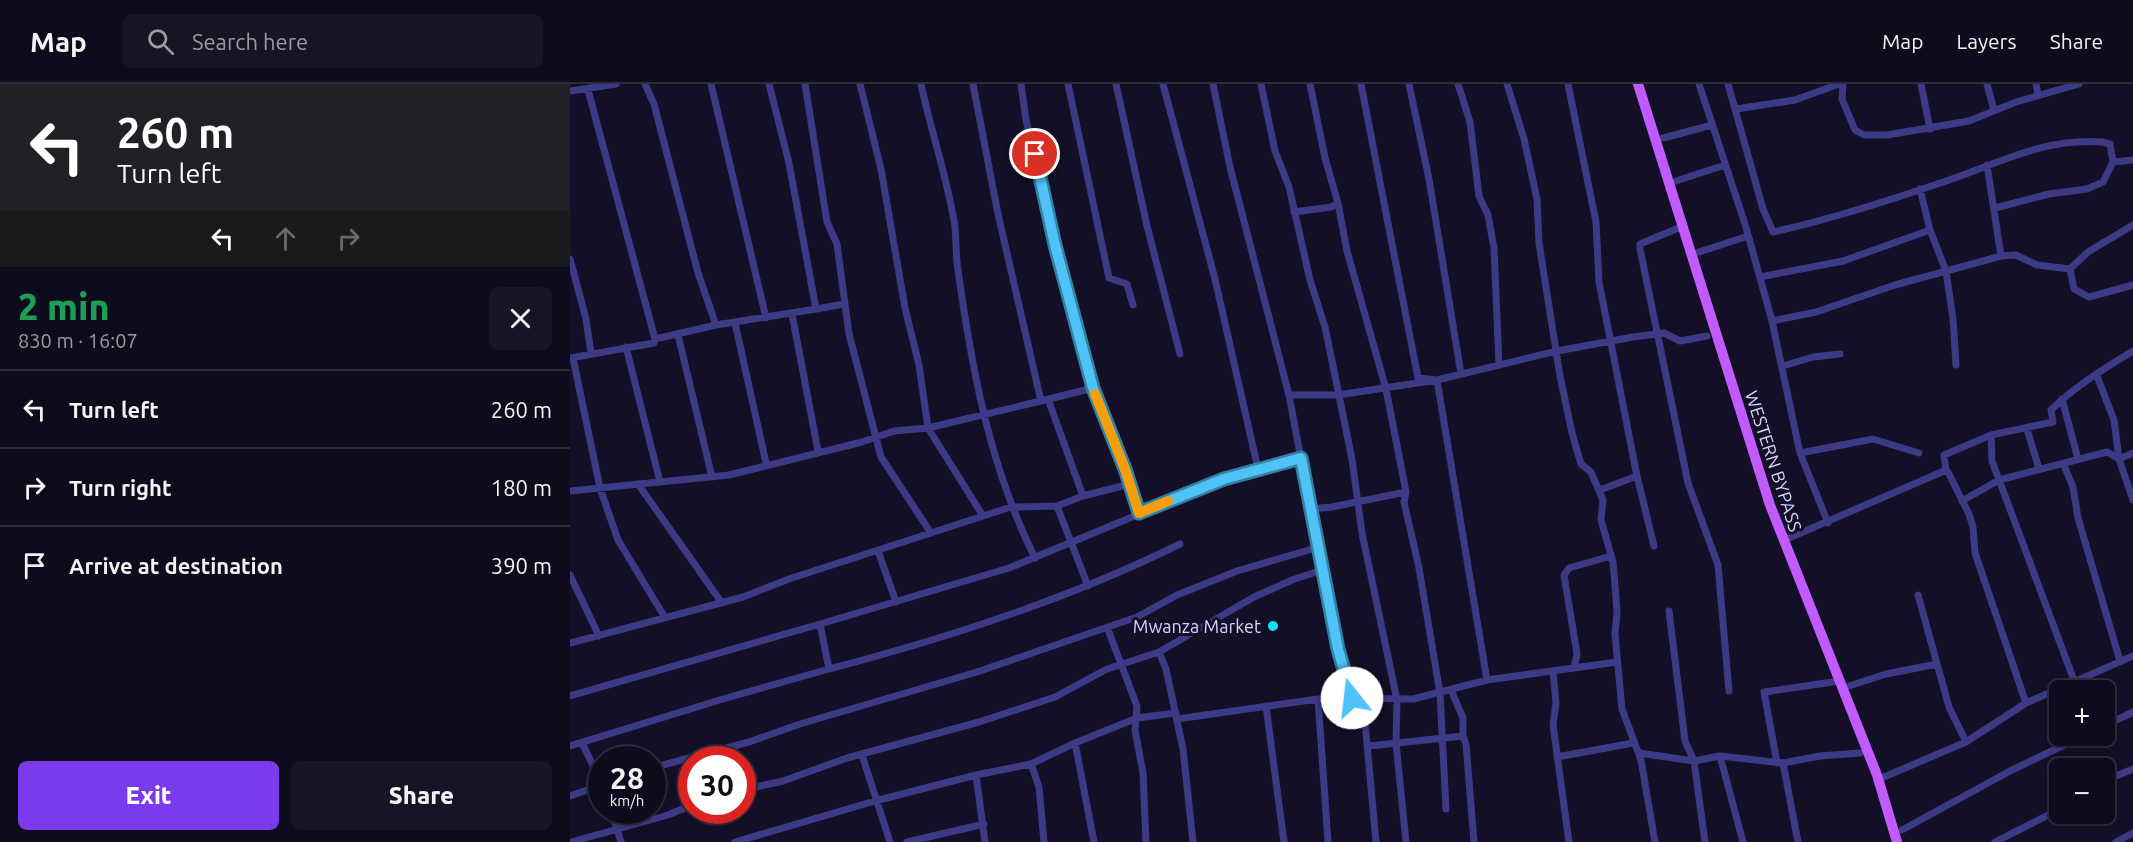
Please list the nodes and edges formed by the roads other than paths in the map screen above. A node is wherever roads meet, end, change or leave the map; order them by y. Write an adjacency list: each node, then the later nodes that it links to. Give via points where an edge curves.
1 (616, 84): 29 (street)
2 (646, 84): 64 (street)
3 (711, 84): 61 (street)
4 (769, 84): 59 (street, via 789,163)
5 (805, 84): 57 (street, via 827,222 837,244)
6 (860, 84): 90 (street, via 881,169)
7 (921, 84): 89 (street, via 955,227 963,303)
8 (973, 84): 88 (street, via 998,214)
9 (1021, 84): 83 (street, via 1026,120)
10 (1068, 84): 58 (street, via 1108,278 1126,284)
11 (1116, 84): 74 (street)
12 (1163, 84): 103 (street, via 1215,279)
13 (1213, 84): 85 (street, via 1230,167)
14 (1260, 84): 45 (street)
15 (1310, 84): 43 (street)
16 (1361, 84): 82 (street, via 1418,378)
17 (1408, 84): 80 (street, via 1429,179)
18 (1458, 84): 77 (street, via 1470,122 1479,196 1488,215 1494,248)
19 (1507, 84): 71 (street, via 1537,199 1539,243)
20 (1568, 84): 69 (street, via 1596,222 1599,282)
21 (1638, 84): 47 (main road, WESTERN BYPASS)
22 (1700, 84): 34 (street)
23 (1728, 84): 32 (street)
24 (1841, 84): 32 (street, via 1795,100); 35 (street, via 1842,99 1859,133 1887,135)
25 (1921, 84): 35 (street)
26 (1987, 84): 33 (street)
27 (2036, 84): 31 (street)
28 (2079, 84): 31 (street)
29 (588, 90): 30 (street); 68 (street)
30 (570, 91)
31 (2038, 95): 33 (street)
32 (1736, 109): 42 (street, via 1773,232)
33 (1994, 110): 35 (street, via 1969,121)
34 (1712, 125): 36 (street); 39 (street)
35 (1930, 129)
36 (1663, 138)
37 (2133, 160): 38 (street)
38 (2114, 162): 40 (street, via 2109,144 2083,141 2012,154); 44 (street, via 2103,182 2087,189)
39 (1725, 165): 41 (street); 49 (street)
40 (1987, 165): 42 (street); 44 (street)
41 (1676, 181)
42 (1920, 189): 48 (street)
43 (1338, 203): 45 (street); 84 (street, via 1347,251)
44 (1995, 208): 51 (street)
45 (1294, 212): 86 (street, via 1325,327)
46 (2133, 225): 53 (street, via 2088,252)
47 (1681, 227): 66 (street, via 1640,244); 233 (main road, WESTERN BYPASS, via 1770,505 1877,775)
48 (1930, 230): 54 (street); 55 (street, via 1843,261)
49 (1748, 236): 50 (street); 55 (street)
50 (1696, 253)
51 (2001, 256): 53 (street, via 2016,255 2037,265); 54 (street)
52 (570, 259): 73 (street)
53 (2070, 269): 56 (street, via 2074,289 2089,297)
54 (1946, 271): 62 (street, via 1816,312); 78 (street)
55 (1760, 277): 62 (street)
56 (2133, 285)
57 (844, 304): 59 (street); 93 (street)
58 (1133, 305)
59 (816, 309): 60 (street)
60 (792, 314): 61 (street); 94 (street)
61 (766, 318): 63 (street)
62 (1772, 321): 79 (street)
63 (735, 323): 64 (street); 102 (street)
64 (716, 325): 65 (street)
65 (678, 334): 68 (street); 107 (street)
66 (1658, 334): 67 (street, via 1680,341); 69 (street); 163 (street, via 1688,483 1718,565)
67 (1707, 336)
68 (654, 339): 70 (street, via 654,343)
69 (1610, 341): 71 (street); 106 (street)
70 (626, 347): 73 (street); 110 (street)
71 (1557, 351): 77 (street); 114 (street, via 1581,464 1591,472)
72 (2133, 351): 81 (street)
73 (591, 353): 76 (street)
74 (1180, 354)
75 (1840, 354): 79 (street)
76 (572, 358): 113 (street)
77 (1499, 365): 80 (street)
78 (1956, 365)
79 (1783, 366): 95 (street)
80 (1461, 374): 82 (street)
81 (2097, 376): 87 (street); 100 (street, via 2114,420)
82 (1437, 380): 84 (street); 157 (street)
83 (1093, 388): 88 (street); 112 (street)
84 (1386, 388): 86 (street); 116 (street)
85 (1290, 395): 86 (street); 98 (street)
86 (1338, 395): 120 (street)
87 (2062, 399): 91 (street, via 2051,410 2053,422); 99 (street)
88 (1045, 400): 89 (street); 117 (street)
89 (984, 414): 90 (street); 122 (street, via 998,473)
90 (928, 428): 93 (street); 125 (street)
91 (2026, 429): 92 (street); 104 (street)
92 (1991, 435): 105 (street, via 1944,455); 109 (street, via 1992,461)
93 (875, 436): 94 (street); 127 (street, via 885,464)
94 (818, 451): 102 (street)
95 (1800, 453): 96 (street, via 1873,439); 126 (street)
96 (1919, 453)
97 (2133, 453): 100 (street)
98 (1301, 458): 103 (street); 123 (street)
99 (2078, 459): 100 (street, via 2107,452); 101 (street)
100 (2119, 459): 108 (street)
101 (2063, 463): 104 (street); 150 (street)
102 (766, 464): 107 (street)
103 (1258, 469): 124 (street)
104 (2039, 469): 109 (street)
105 (1946, 471): 119 (street); 126 (street)
106 (1637, 476): 114 (street); 131 (street)
107 (712, 477): 110 (street)
108 (2129, 478): 118 (street)
109 (1999, 480): 119 (street); 158 (street)
110 (660, 482): 111 (street)
111 (638, 484): 113 (street); 141 (street)
112 (1130, 484): 117 (street); 124 (street)
113 (600, 488): 115 (street); 143 (street, via 618,540)
114 (1600, 490): 134 (street, via 1601,520)
115 (570, 491)
116 (1406, 492): 120 (street); 164 (street, via 1404,502)
117 (1083, 496): 121 (street)
118 (2133, 500)
119 (1962, 501): 171 (street, via 1973,527 1975,553)
120 (1358, 502): 123 (street); 170 (street)
121 (1057, 506): 122 (street); 129 (street)
122 (1011, 507): 125 (street); 135 (street)
123 (1311, 509): 132 (street)
124 (1139, 513): 129 (street)
125 (983, 516): 127 (street)
126 (1827, 523): 128 (street)
127 (931, 533): 133 (street)
128 (1790, 538)
129 (1070, 544): 135 (street); 138 (street)
130 (1180, 544): 138 (street)
131 (1654, 546)
132 (1319, 547): 136 (street); 145 (street, via 1199,585 1137,617)
133 (878, 551): 140 (street); 141 (street)
134 (1611, 556): 151 (street); 154 (street, via 1569,568 1564,575 1577,654)
135 (1035, 558): 140 (street)
136 (1322, 570): 148 (street, via 1254,597); 167 (street)
137 (570, 575): 146 (street)
138 (1088, 586): 155 (street)
139 (1918, 595): 152 (street)
140 (896, 602): 144 (street)
141 (722, 603): 143 (street)
142 (1669, 611): 193 (street, via 1685,741)
143 (664, 616): 146 (street)
144 (820, 624): 155 (street); 166 (street)
145 (1107, 627): 153 (street); 195 (street, via 977,672)
146 (599, 636): 147 (street)
147 (570, 643)
148 (1159, 652): 153 (street); 174 (street)
149 (2133, 656): 150 (street)
150 (2120, 661): 159 (street)
151 (1617, 662): 154 (street); 183 (street, via 1622,709)
152 (1937, 663): 161 (street); 181 (street, via 1949,707)
153 (1120, 666): 175 (street, via 1137,706); 190 (street, via 1055,697)
154 (1574, 668): 156 (street)
155 (829, 669): 179 (street)
156 (1553, 672): 157 (street); 192 (street)
157 (1487, 680): 162 (street)
158 (2073, 680)
159 (2080, 680)
160 (1833, 682): 194 (street, via 1764,692)
161 (1849, 686)
162 (1451, 690): 164 (street); 178 (street, via 1463,718)
163 (1729, 691)
164 (1440, 693): 170 (street); 177 (street)
165 (2049, 693): 171 (street)
166 (570, 696)
167 (1352, 698): 168 (street); 169 (street)
168 (1318, 699): 172 (street); 224 (street)
169 (1363, 700): 170 (street); 184 (street)
170 (1397, 700): 182 (street)
171 (2026, 703): 181 (street)
172 (1266, 706): 174 (street); 223 (street)
173 (2133, 712): 176 (street)
174 (1177, 716): 175 (street); 222 (street)
175 (1137, 718): 180 (street); 221 (street)
176 (2115, 721)
177 (1443, 736): 178 (street); 182 (street); 205 (street)
178 (1463, 736): 227 (street)
179 (582, 742): 186 (street); 189 (street)
180 (1075, 742): 196 (street); 220 (street)
181 (1966, 742): 200 (street)
182 (1396, 743): 184 (street); 226 (street)
183 (1633, 743): 187 (street); 192 (street)
184 (1369, 746): 225 (street)
185 (2062, 746): 211 (street)
186 (570, 747)
187 (1639, 753): 193 (street); 229 (street)
188 (1860, 753): 194 (street)
189 (588, 755)
190 (862, 755): 201 (street); 204 (street)
191 (1720, 756): 193 (street); 194 (street); 231 (street)
192 (1557, 757): 228 (street)
193 (1694, 761): 230 (street)
194 (1780, 763): 232 (street)
195 (666, 764)
196 (1030, 765): 198 (street); 219 (street, via 1039,788)
197 (2133, 769): 199 (street)
198 (976, 775): 204 (street); 209 (street)
199 (2115, 776)
200 (1884, 777)
201 (756, 787)
202 (588, 789): 203 (street)
203 (570, 796)
204 (875, 801): 215 (street); 216 (street)
205 (1446, 809)
206 (678, 810): 210 (street)
207 (2049, 814): 234 (street)
208 (615, 824): 210 (street)
209 (984, 824): 217 (street); 218 (street)
210 (617, 830): 213 (street); 214 (street)
211 (1902, 830)
212 (2133, 833): 235 (street)
213 (571, 842)
214 (621, 842)
215 (735, 842)
216 (890, 842)
217 (907, 842)
218 (985, 842)
219 (1044, 842)
220 (1094, 842)
221 (1146, 842)
222 (1193, 842)
223 (1284, 842)
224 (1328, 842)
225 (1376, 842)
226 (1406, 842)
227 (1474, 842)
228 (1569, 842)
229 (1655, 842)
230 (1705, 842)
231 (1743, 842)
232 (1798, 842)
233 (1897, 842)
234 (1995, 842)
235 (2116, 842)

